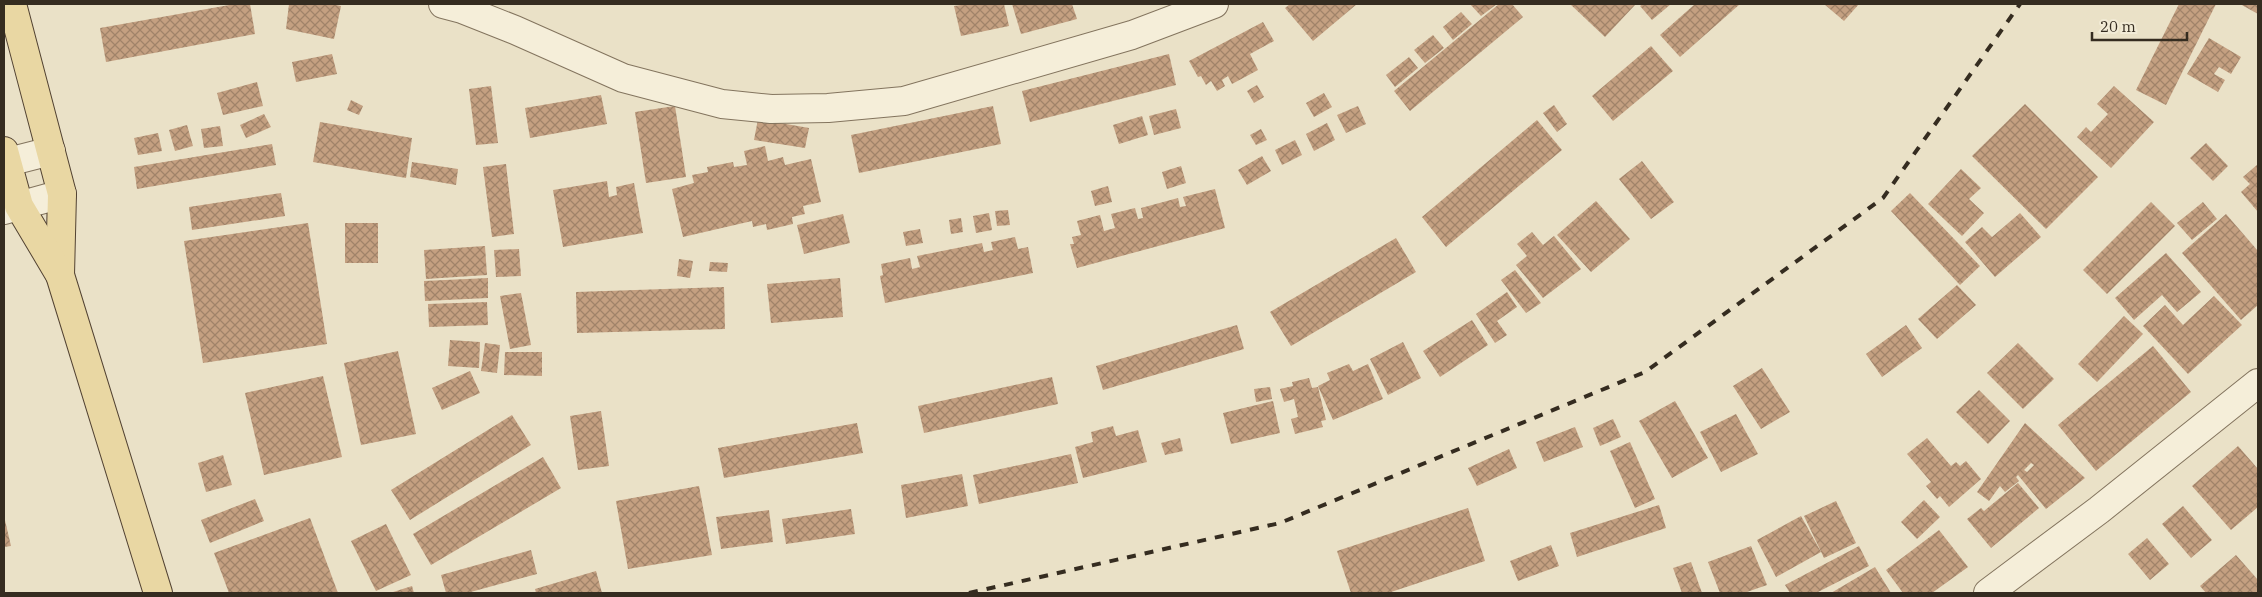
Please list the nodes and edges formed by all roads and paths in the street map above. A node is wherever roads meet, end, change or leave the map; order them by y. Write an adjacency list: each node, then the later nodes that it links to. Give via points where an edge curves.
1 (12, 4): 4 (main road)
2 (443, 4): 3 (street, via 462,8 622,78 722,104 771,109 904,101 1132,36)
3 (1207, 5)
4 (51, 151): 5 (street); 6 (main road)
5 (5, 159): 7 (main road)
6 (62, 194): 7 (street); 8 (main road)
7 (11, 208): 8 (main road)
8 (60, 275): 10 (main road)
9 (2258, 383): 11 (street, via 2099,510)
10 (158, 593)
11 (1988, 593)

